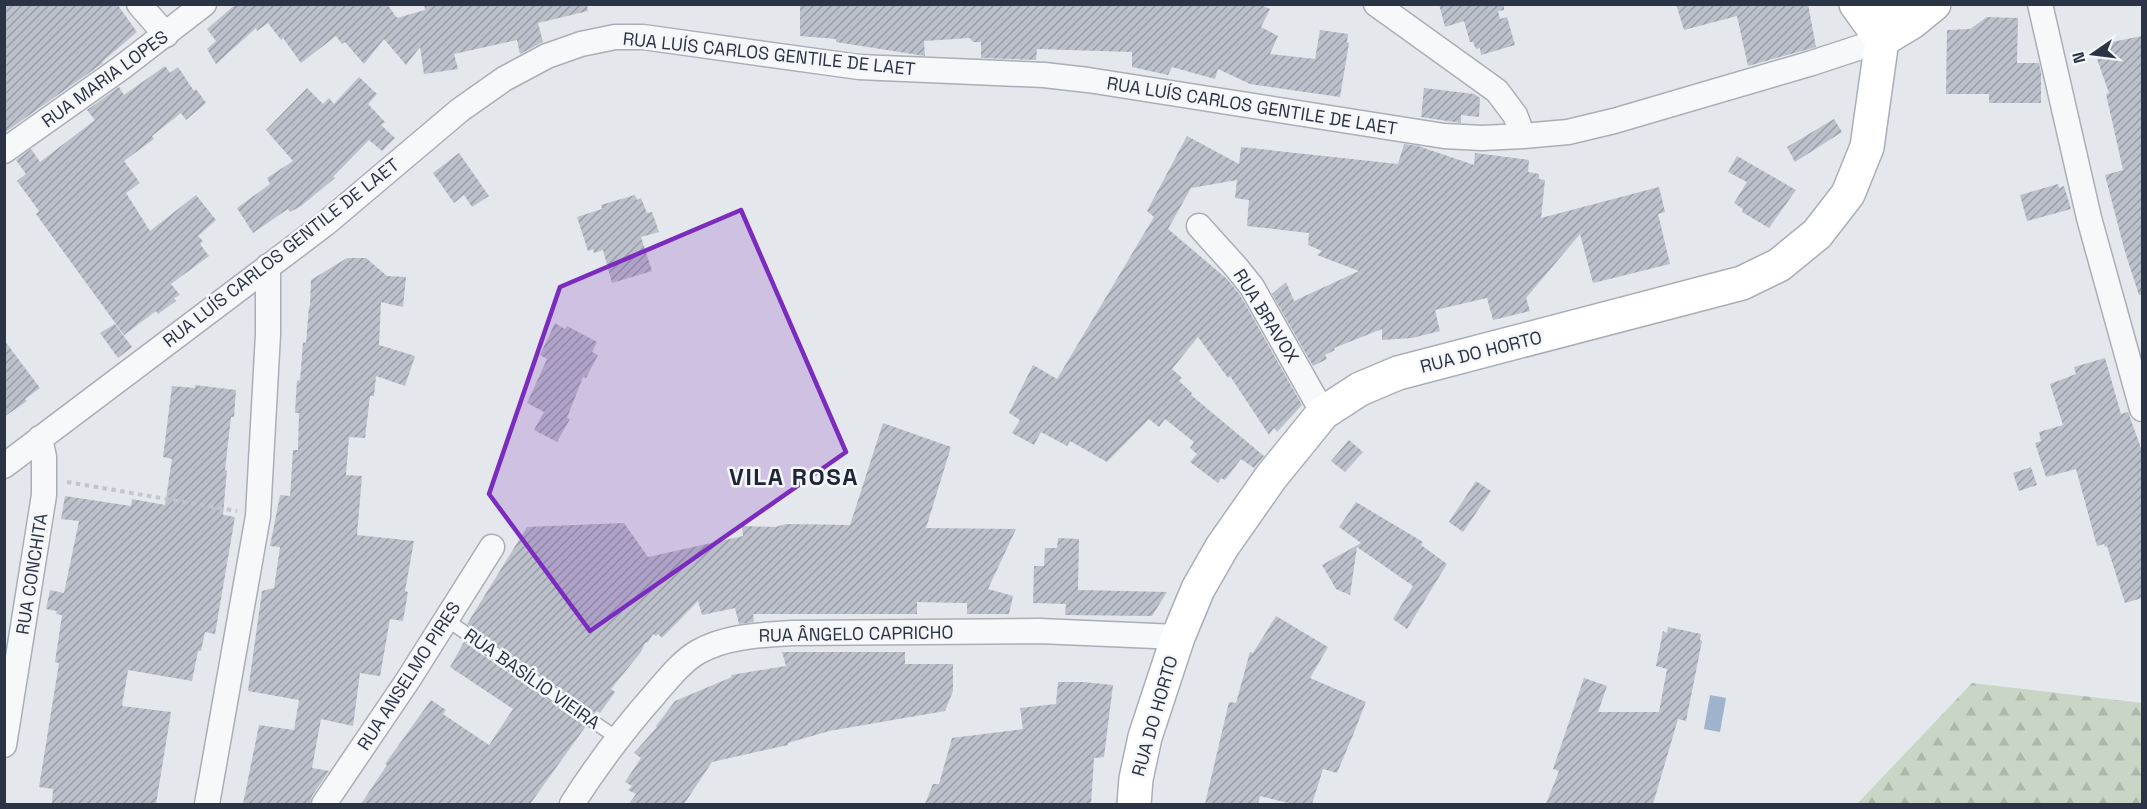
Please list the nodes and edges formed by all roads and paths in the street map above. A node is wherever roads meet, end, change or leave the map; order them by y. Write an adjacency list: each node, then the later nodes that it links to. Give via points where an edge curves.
1 (139, 4): 8 (street)
2 (204, 4): 8 (street, RUA MARIA LOPES)
3 (1376, 4): 10 (street, via 1497,91 1515,115)
4 (1857, 4): 9 (street)
5 (1894, 4): 9 (street, RUA DO HORTO)
6 (1934, 4): 9 (street, RUA LUÍS CARLOS GENTILE DE LAET)
7 (2040, 4): 14 (street, via 2089,218)
8 (166, 35): 11 (street, RUA MARIA LOPES)
9 (1882, 40): 10 (street, RUA LUÍS CARLOS GENTILE DE LAET, via 1614,122); 16 (street, RUA DO HORTO, via 1867,147 1848,194 1817,234 1779,264 1742,283 1398,373 1360,389)
10 (1522, 136): 13 (street, RUA LUÍS CARLOS GENTILE DE LAET, via 1444,136 1044,75 859,67 643,37 615,37 556,53 504,79 460,110 325,224)
11 (4, 151)
12 (1199, 226): 16 (street, RUA BRAVOX, via 1251,287)
13 (268, 266): 17 (street, RUA LUÍS CARLOS GENTILE DE LAET); 20 (street)
14 (2139, 384): 15 (street)
15 (2142, 409)
16 (1323, 413): 23 (street, RUA DO HORTO, via 1222,547 1198,589)
17 (40, 438): 18 (street, RUA LUÍS CARLOS GENTILE DE LAET); 19 (street, RUA CONCHITA)
18 (4, 466)
19 (45, 478): 20 (path); 25 (street, RUA CONCHITA)
20 (258, 516): 26 (street)
21 (492, 547): 22 (street, RUA ANSELMO PIRES)
22 (447, 620): 24 (lane, RUA BASÍLIO VIEIRA); 27 (street, RUA ANSELMO PIRES)
23 (1178, 637): 24 (street, RUA ÂNGELO CAPRICHO, via 1039,631 758,635 698,653 661,687); 29 (street, RUA DO HORTO, via 1145,737)
24 (617, 738): 28 (street, RUA ÂNGELO CAPRICHO)
25 (4, 745)
26 (207, 804)
27 (324, 804)
28 (572, 804)
29 (1134, 804)

